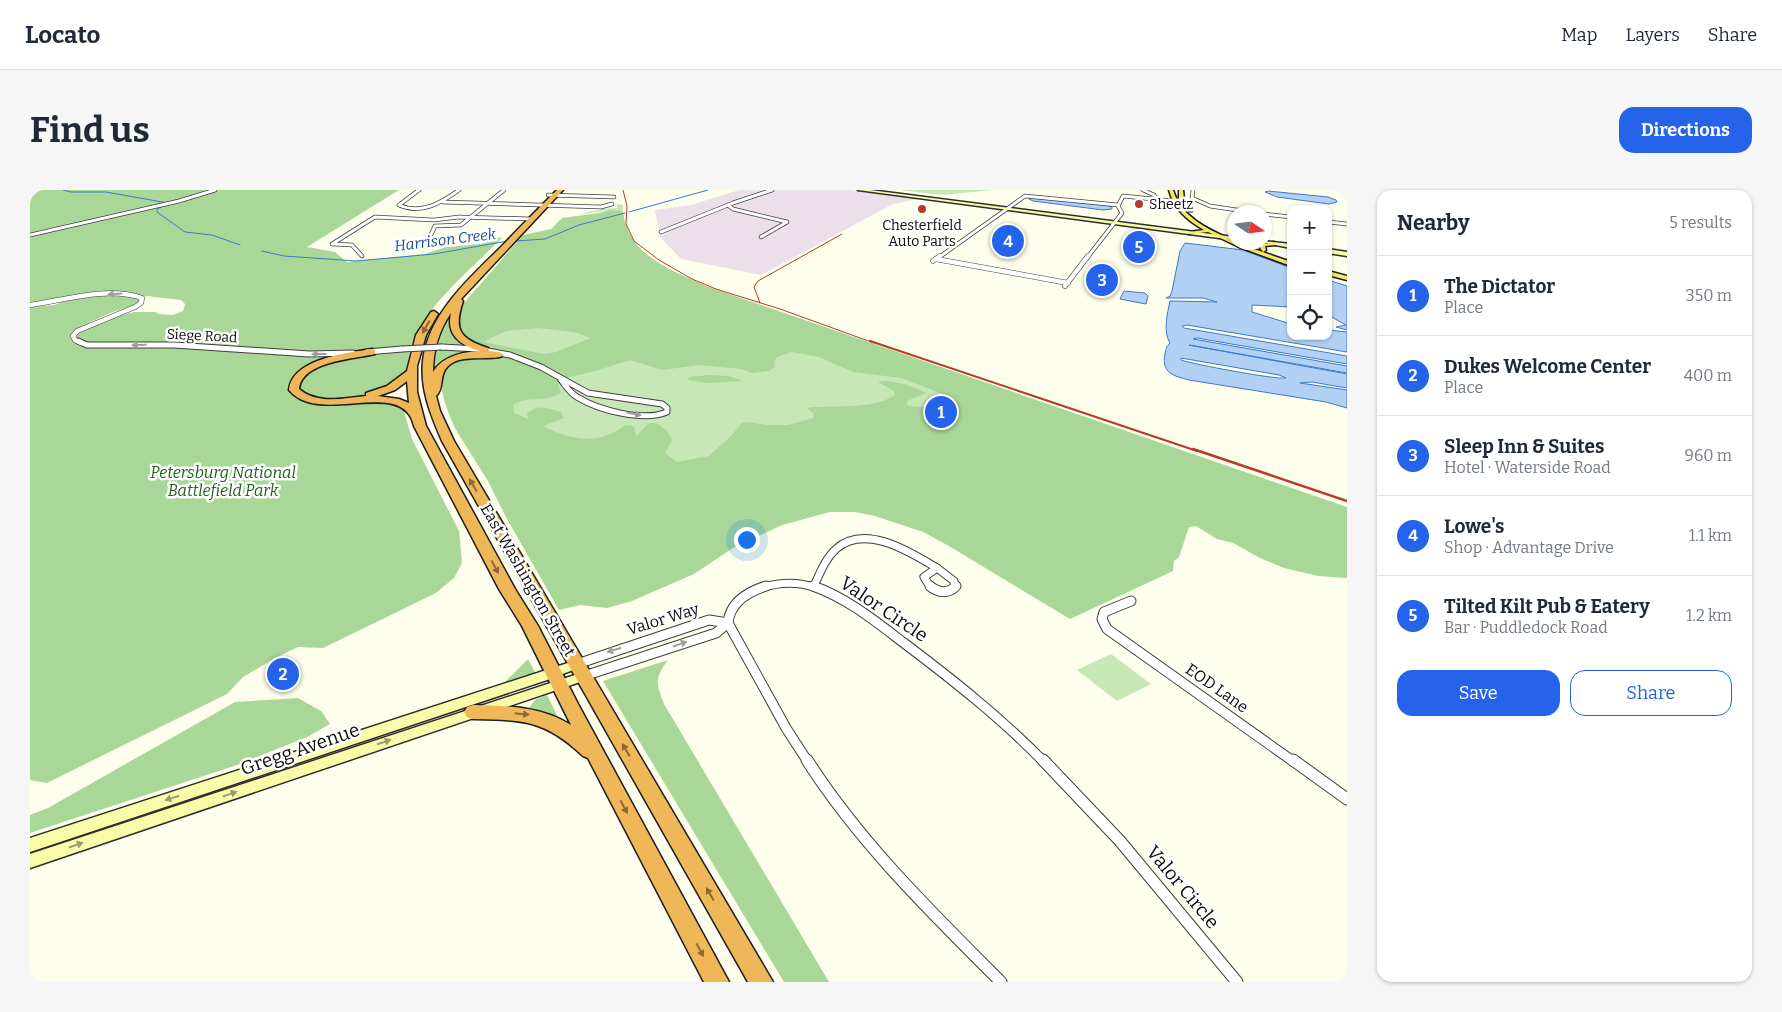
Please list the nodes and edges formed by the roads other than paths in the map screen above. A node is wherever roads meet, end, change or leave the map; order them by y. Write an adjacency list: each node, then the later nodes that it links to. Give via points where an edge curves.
1 (215, 190): 37 (street)
2 (419, 190): 22 (street, via 399,204)
3 (459, 190): 16 (street)
4 (504, 190): 17 (street)
5 (560, 190): 12 (highway, East Washington Street)
6 (772, 190): 20 (street)
7 (860, 190): 23 (street)
8 (1143, 190): 14 (street)
9 (1171, 190): 15 (main road)
10 (1181, 190): 36 (main road, via 1182,200 1192,212)
11 (1193, 190): 24 (street, via 1192,198)
12 (552, 194): 13 (street); 19 (highway, East Washington Street)
13 (614, 197)
14 (1157, 200): 15 (street); 21 (street, via 1123,196)
15 (1174, 201): 33 (main road, via 1187,216)
16 (443, 202): 17 (street); 22 (street)
17 (487, 204): 19 (street); 27 (street)
18 (612, 204): 19 (street, via 601,207)
19 (542, 205): 29 (highway, East Washington Street)
20 (729, 206): 34 (street); 38 (street, via 787,222)
21 (1118, 206): 23 (street, via 1031,195); 31 (street, via 1122,210)
22 (414, 208): 25 (street)
23 (1009, 209): 31 (street); 31 (street, via 935,260 1066,284)
24 (1227, 209)
25 (408, 212)
26 (1272, 215): 28 (street)
27 (471, 217): 29 (street); 40 (street, via 460,226 435,226); 46 (street, via 376,217 332,244 352,245)
28 (1287, 217)
29 (529, 218): 53 (highway, East Washington Street); 60 (highway, East Washington Street, one-way to 60, via 452,292 433,315 418,342)
30 (1332, 222): 32 (street)
31 (1114, 223): 35 (street)
32 (1347, 224)
33 (1206, 229): 35 (main road, via 1205,232); 39 (main road)
34 (661, 232)
35 (1191, 233): 39 (street)
36 (1227, 234)
37 (30, 235)
38 (761, 237)
39 (1224, 238): 48 (main road)
40 (427, 243)
41 (1274, 244): 42 (street)
42 (1287, 246)
43 (1263, 250): 47 (main road)
44 (1332, 252): 45 (street)
45 (1347, 254)
46 (362, 256)
47 (1287, 259)
48 (1287, 262)
49 (1332, 273): 51 (main road)
50 (1332, 277): 52 (main road)
51 (1347, 278)
52 (1347, 282)
53 (463, 290): 56 (highway, via 454,313 454,329 464,342); 64 (highway, East Washington Street, via 443,315 432,339 427,367)
54 (30, 305): 57 (street, Siege Road, one-way to 54, via 309,354 174,344 87,345 75,340 73,336 77,331 135,307 142,298 118,293)
55 (441, 348): 56 (street, Siege Road); 57 (street, Siege Road, bridge); 58 (street, Siege Road)
56 (485, 350): 59 (street, Siege Road)
57 (372, 353): 60 (highway, via 320,366 303,376 298,387 304,394 315,398 356,398 391,388); 65 (highway, via 342,357 312,367 296,379 294,390 304,397 323,402 391,399)
58 (499, 354): 59 (street, Siege Road); 64 (highway, via 467,356 444,365 436,378)
59 (527, 362): 61 (street, Siege Road)
60 (412, 372): 65 (highway, East Washington Street, via 412,392)
61 (561, 380): 62 (street, Siege Road); 63 (street, Siege Road)
62 (596, 395): 63 (street, via 588,397); 63 (street, Siege Road, one-way to 62, via 648,417 662,415 668,410 658,403)
63 (586, 402)
64 (433, 407): 70 (highway, East Washington Street, one-way to 64, via 448,441)
65 (418, 416): 71 (highway, East Washington Street, one-way to 71, via 435,456)
66 (937, 568): 67 (street, via 890,544 870,539 855,540 841,544 829,553)
67 (814, 586): 69 (street, Valor Circle, via 782,582 759,588 737,602 731,609); 83 (street, Valor Circle, via 839,598 916,651 1050,765 1139,862)
68 (1131, 601): 75 (street, EOD Lane, via 1104,612 1102,619 1107,629)
69 (728, 623): 70 (street, Valor Way, one-way to 69, via 716,632); 70 (street, Valor Way, one-way to 70, via 709,620); 82 (street, via 786,728 845,814 929,911)
70 (580, 670): 71 (street, Gregg Avenue); 81 (highway, East Washington Street, one-way to 70)
71 (556, 678): 72 (street, Gregg Avenue); 73 (street, Gregg Avenue); 74 (highway, East Washington Street)
72 (473, 712): 73 (street, Gregg Avenue); 74 (highway, one-way to 74, via 519,713 544,718 561,727)
73 (430, 719): 76 (street, Gregg Avenue, one-way to 76); 79 (street, Gregg Avenue, one-way to 73)
74 (601, 764): 80 (highway, East Washington Street, one-way to 80)
75 (1347, 799)
76 (58, 836): 77 (street); 78 (street, Gregg Avenue)
77 (30, 840)
78 (30, 845)
79 (30, 861)
80 (717, 982)
81 (761, 982)
82 (1001, 982)
83 (1237, 982)

